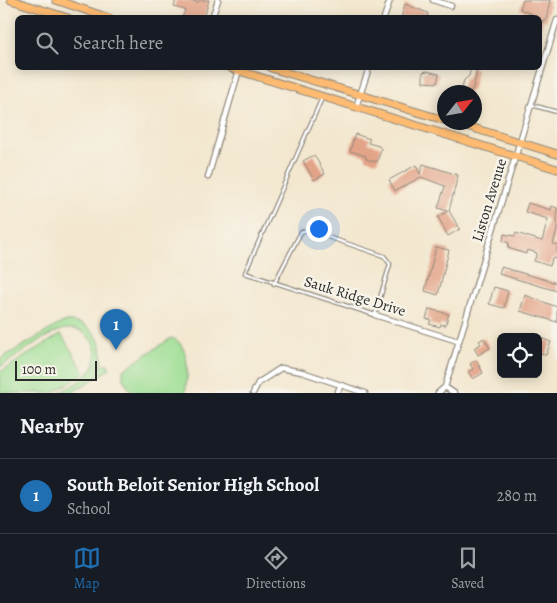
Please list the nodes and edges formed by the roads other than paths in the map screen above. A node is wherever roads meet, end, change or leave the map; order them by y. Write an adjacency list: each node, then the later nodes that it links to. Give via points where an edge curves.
1 (11, 0): 7 (main road)
2 (56, 0): 8 (main road)
3 (218, 0): 9 (street)
4 (390, 0): 10 (street)
5 (433, 0): 6 (street)
6 (451, 6)
7 (58, 15)
8 (101, 15)
9 (213, 15)
10 (385, 15)
11 (557, 20): 17 (street, Liston Avenue)
12 (239, 70): 16 (main road); 26 (street)
13 (278, 70): 15 (main road)
14 (368, 70): 15 (street)
15 (361, 94): 18 (street); 20 (main road)
16 (323, 96): 18 (main road); 27 (lane, Sauk Ridge Drive, via 245,273)
17 (532, 105): 19 (lane); 22 (street, Liston Avenue)
18 (356, 107): 24 (main road)
19 (557, 112)
20 (437, 118)
21 (479, 130): 22 (main road)
22 (520, 143): 23 (main road); 24 (street, Liston Avenue)
23 (557, 154)
24 (516, 156): 25 (main road); 29 (street, Liston Avenue)
25 (557, 169)
26 (208, 177)
27 (274, 284): 28 (lane, Sauk Ridge Drive); 28 (lane, via 301,232 312,231 388,258 390,264)
28 (375, 315): 29 (street, Sauk Ridge Drive)
29 (458, 341): 31 (street, Liston Avenue)
30 (341, 385): 32 (street, via 281,368 258,383); 33 (street); 34 (street)
31 (444, 387): 35 (street); 36 (street)
32 (253, 393)
33 (337, 393)
34 (365, 393)
35 (438, 393)
36 (454, 393)

